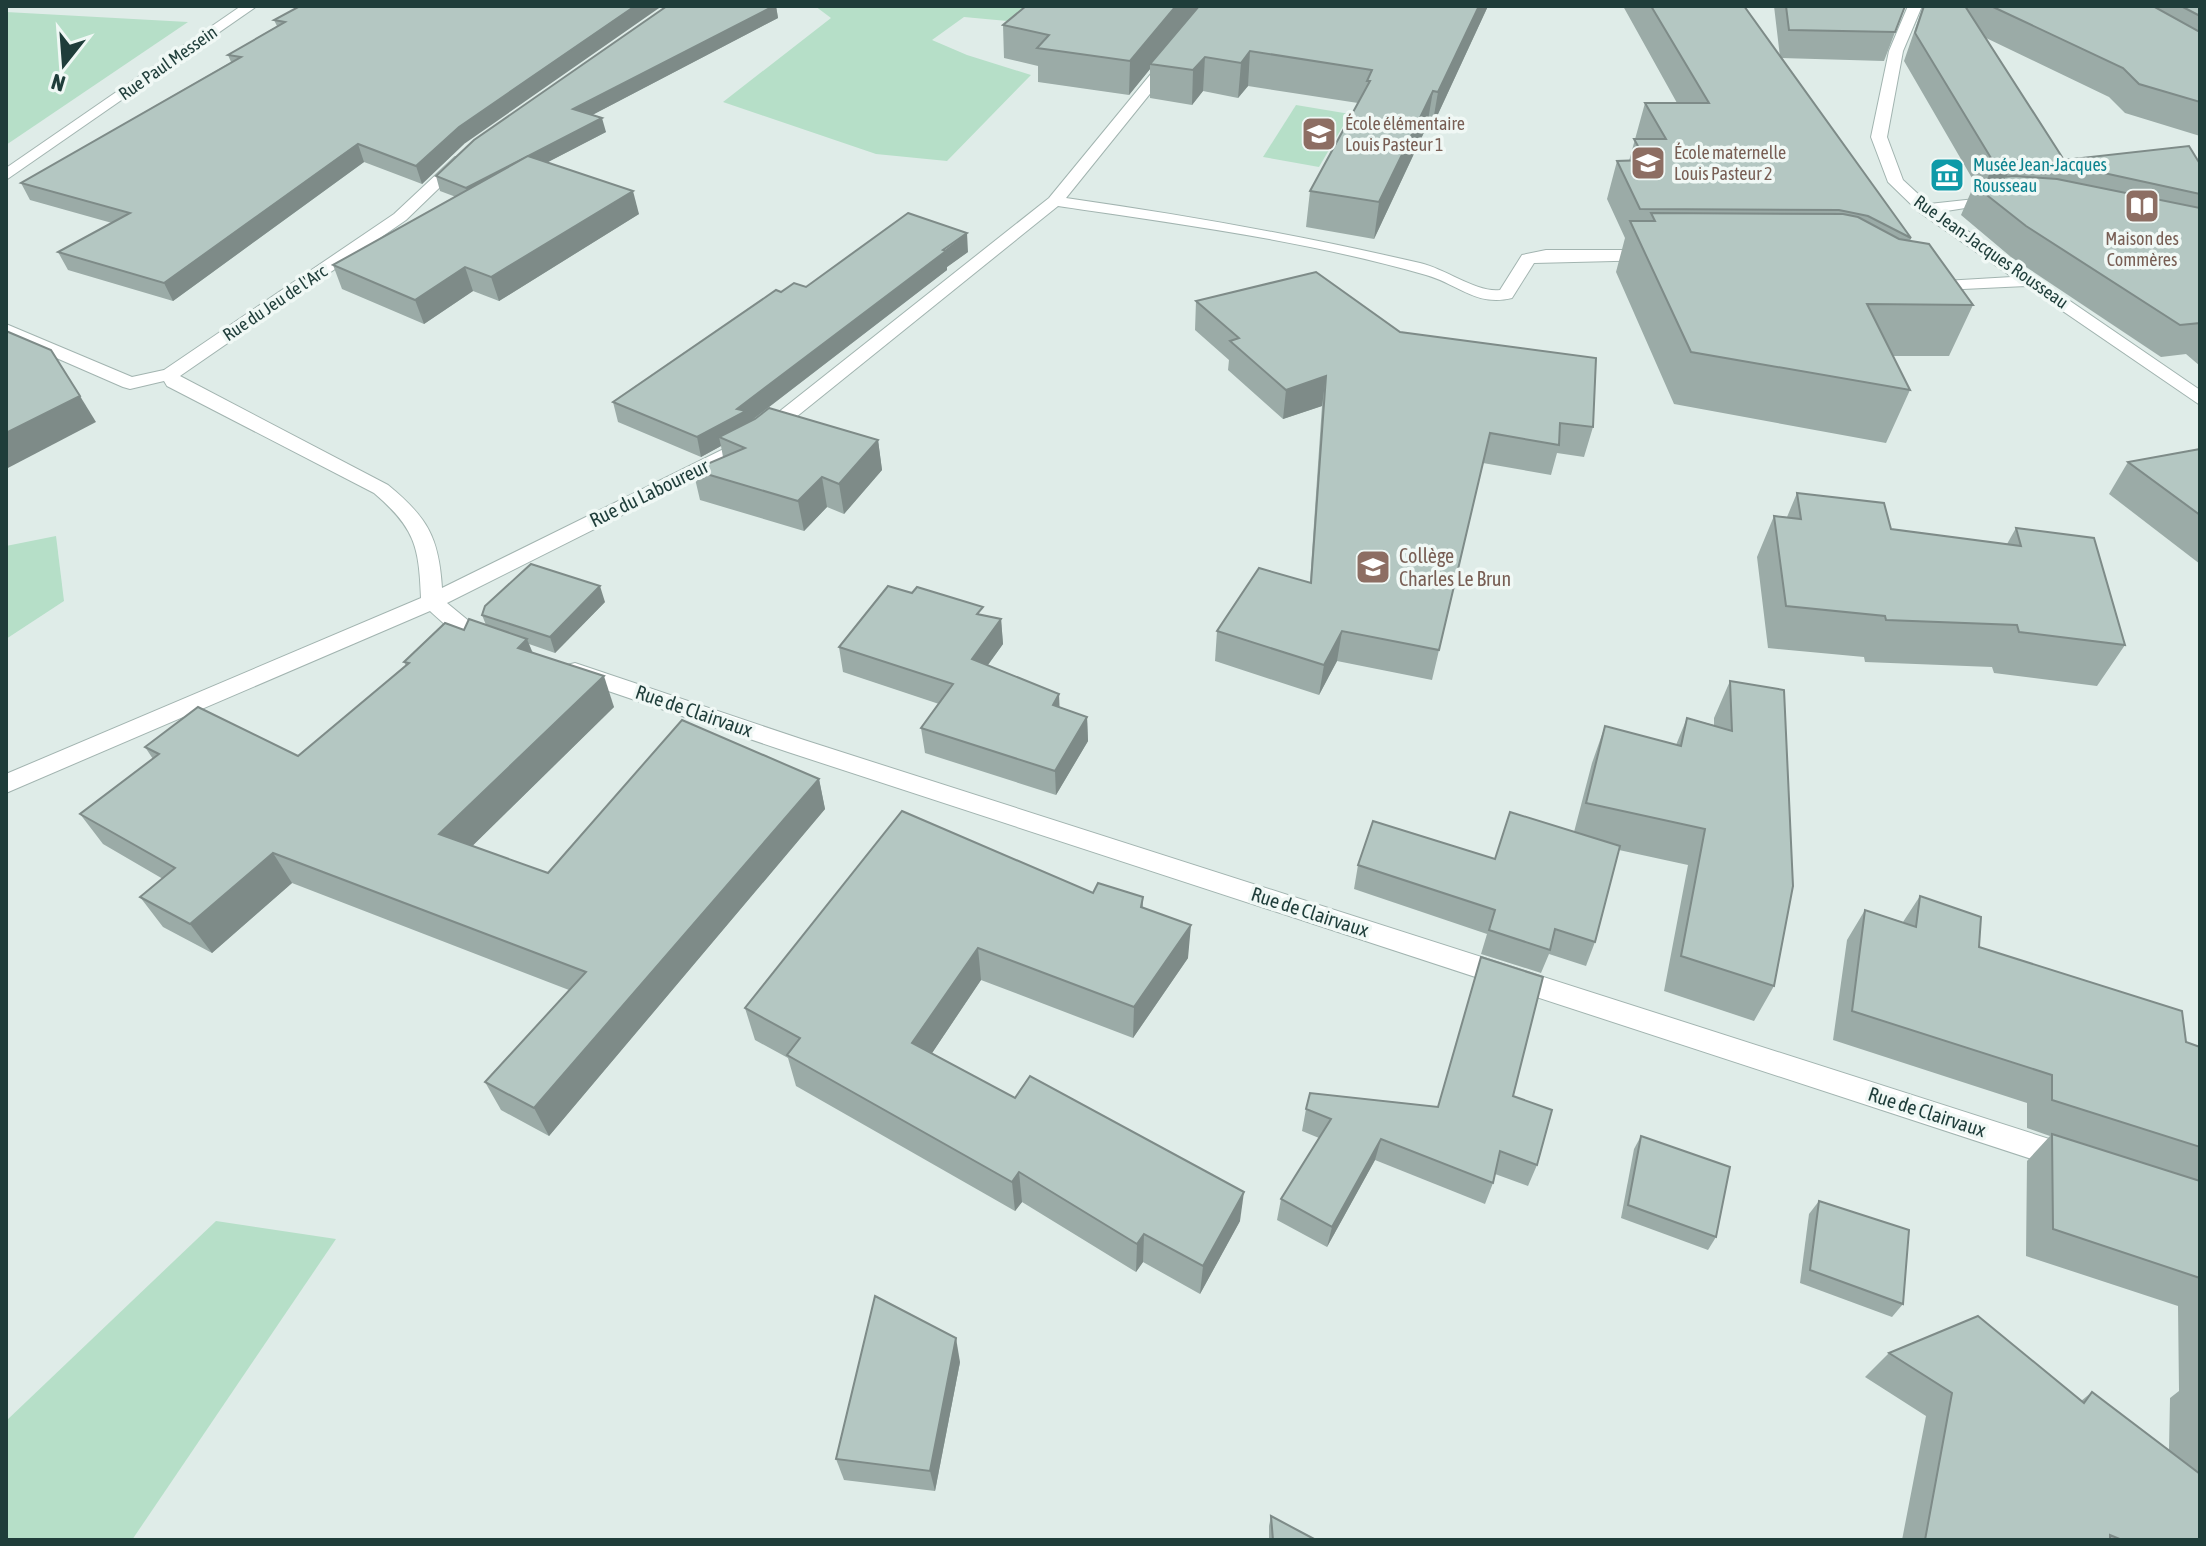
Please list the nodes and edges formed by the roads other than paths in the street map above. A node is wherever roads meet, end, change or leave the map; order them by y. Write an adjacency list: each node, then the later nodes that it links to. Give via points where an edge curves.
1 (250, 6): 5 (street, Rue Paul Messein)
2 (1915, 6): 8 (street, Rue Jean-Jacques Rousseau, via 1896,51 1879,137 1896,182)
3 (1183, 43): 7 (street, Rue du Laboureur)
4 (471, 149): 13 (street, Rue du Jeu de l'Arc, via 400,217)
5 (6, 175)
6 (2014, 199): 8 (street)
7 (1055, 201): 9 (street, via 1441,272 1491,298 1506,294 1528,259); 15 (street, Rue du Laboureur, via 753,442)
8 (1925, 209): 10 (street, Rue Jean-Jacques Rousseau)
9 (1670, 255)
10 (2029, 281): 11 (street); 14 (street, Rue Jean-Jacques Rousseau)
11 (1907, 287)
12 (6, 329): 13 (street, via 130,383)
13 (170, 374): 15 (street, via 174,382 381,489 406,508 429,543)
14 (2200, 399)
15 (432, 602): 16 (street, via 473,636); 18 (street, Rue du Laboureur)
16 (517, 651)
17 (547, 661): 19 (street, Rue de Clairvaux)
18 (6, 784)
19 (2095, 1167)

